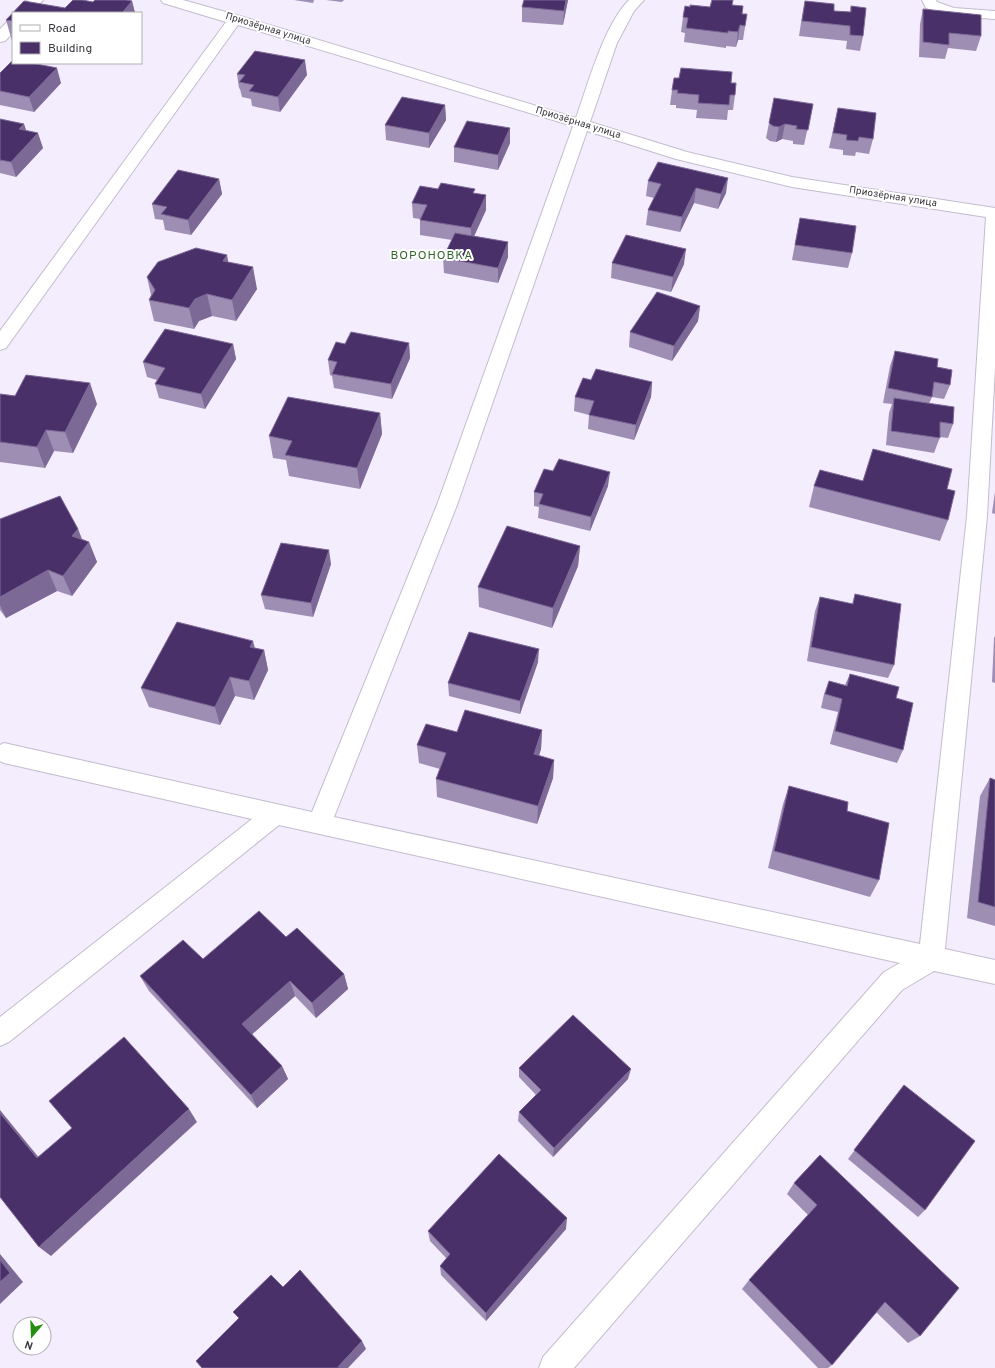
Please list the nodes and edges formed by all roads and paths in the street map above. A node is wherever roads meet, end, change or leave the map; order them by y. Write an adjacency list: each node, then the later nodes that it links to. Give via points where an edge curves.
1 (36, 0): 5 (street)
2 (168, 0): 7 (street, Приозёрная улица)
3 (637, 0): 10 (street, via 628,9 610,43)
4 (929, 0): 6 (street, via 932,5 952,12)
5 (25, 12)
6 (995, 15)
7 (235, 19): 10 (street, Приозёрная улица); 12 (street)
8 (12, 25): 9 (street)
9 (0, 38)
10 (581, 124): 11 (street, Приозёрная улица, via 682,156 792,182); 15 (street, via 447,505)
11 (995, 213): 16 (street, via 977,516)
12 (0, 344)
13 (4, 753): 14 (street)
14 (276, 814): 15 (street); 18 (street)
15 (319, 824): 16 (street)
16 (931, 959): 17 (street); 19 (street, via 893,981)
17 (995, 972)
18 (0, 1033)
19 (554, 1368)

